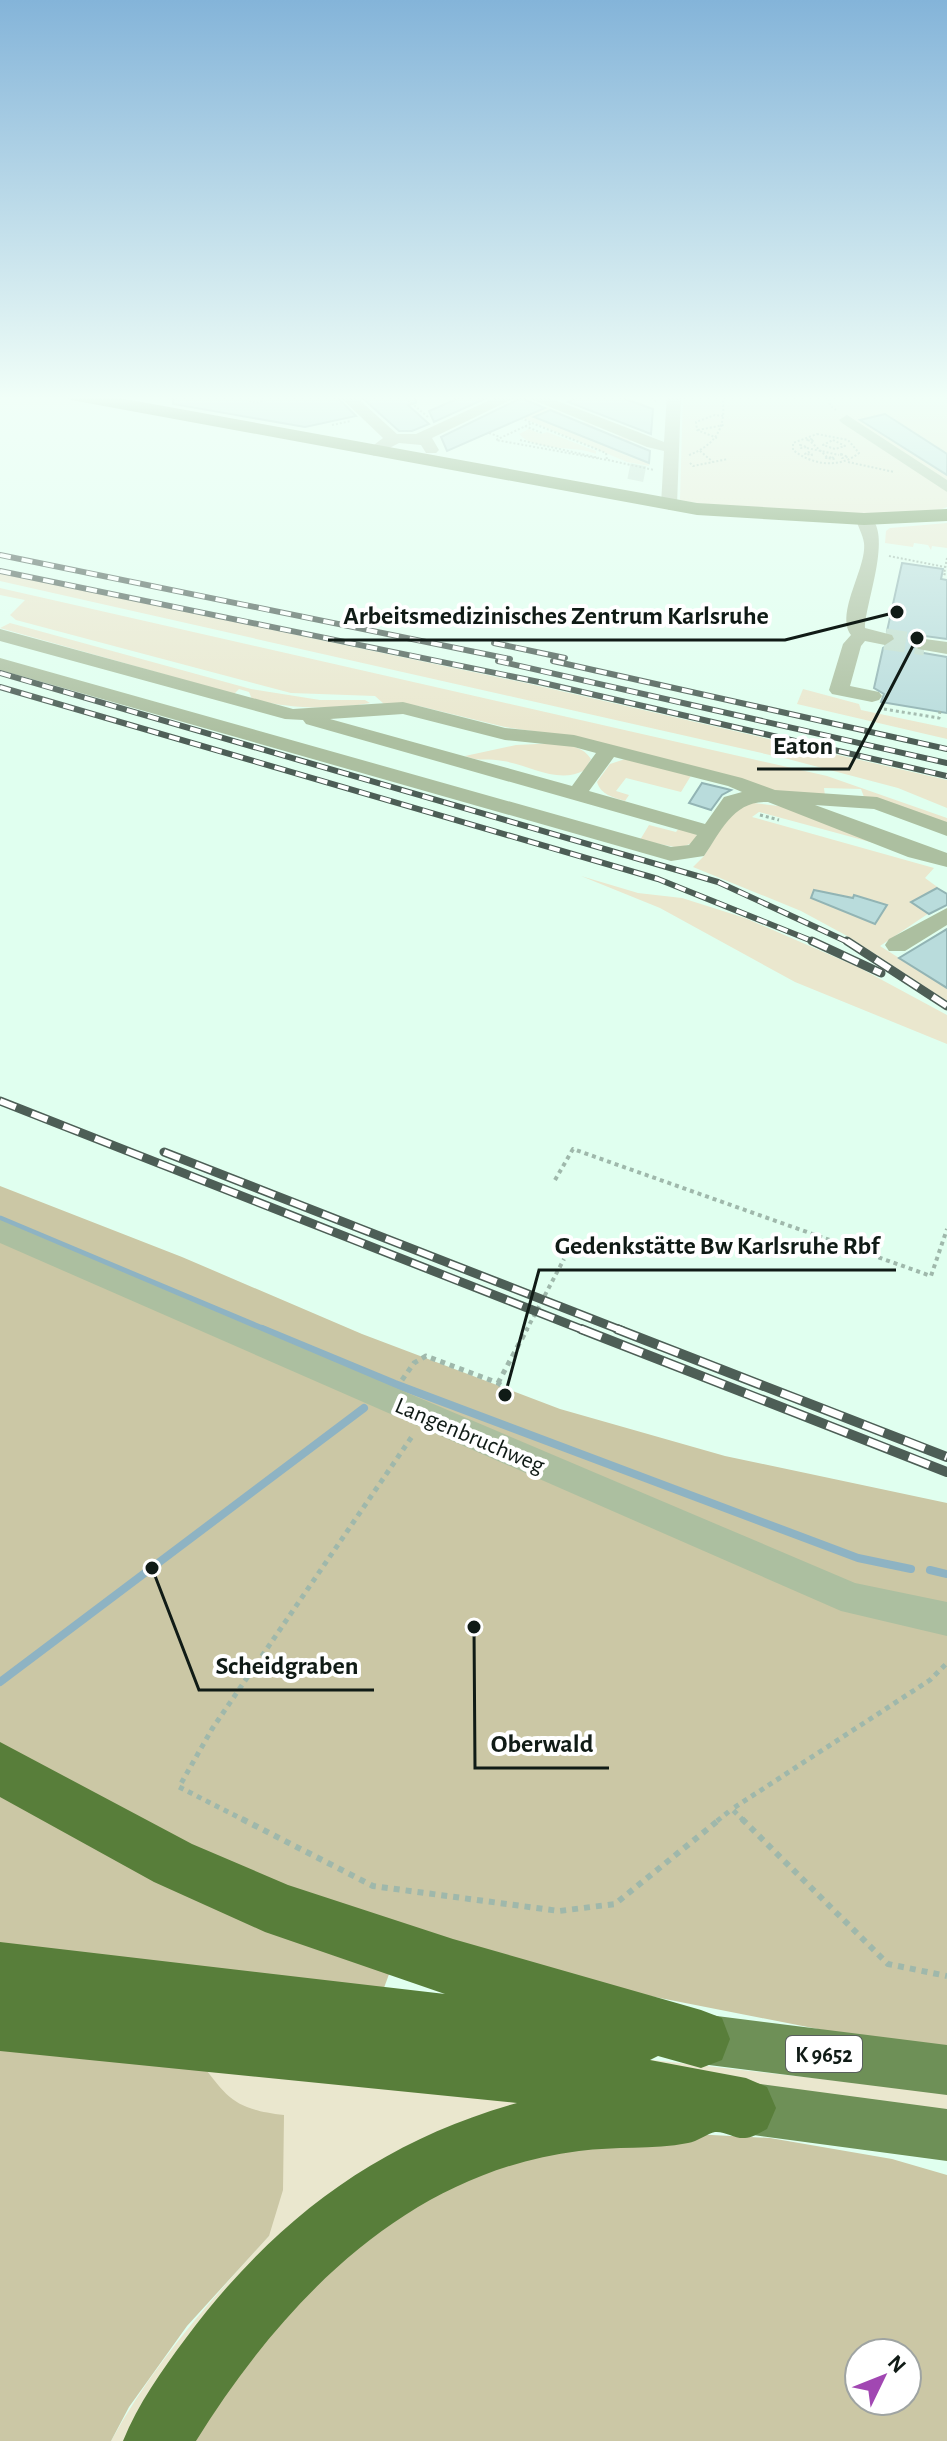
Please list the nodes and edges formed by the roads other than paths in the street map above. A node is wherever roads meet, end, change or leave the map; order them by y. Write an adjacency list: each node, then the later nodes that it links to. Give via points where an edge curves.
1 (705, 509): 3 (main road)
2 (947, 515): 3 (main road)
3 (864, 519): 5 (street, via 873,545 856,616)
4 (0, 635): 11 (street)
5 (861, 635): 6 (street); 10 (street, via 852,644 839,690)
6 (885, 639)
7 (925, 645): 8 (street)
8 (947, 648)
9 (0, 664): 16 (street, via 663,852 696,851)
10 (876, 702)
11 (292, 715): 12 (street, via 403,708 505,734 560,738); 13 (street)
12 (609, 750): 13 (street); 14 (street)
13 (576, 795): 16 (street)
14 (771, 796): 15 (street, via 877,803); 16 (street, via 738,797); 17 (street)
15 (947, 829)
16 (711, 832)
17 (947, 860)
18 (947, 915): 19 (street)
19 (897, 945)
20 (0, 1231): 21 (street, Langenbruchweg, via 853,1599)
21 (947, 1619)
22 (0, 1768): 25 (highway, via 173,1863 285,1912 453,1968)
23 (0, 1971): 25 (highway, via 520,2032)
24 (0, 2022): 27 (highway, via 612,2083)
25 (701, 2039): 26 (main road, K 9652)
26 (947, 2070)
27 (746, 2108): 28 (main road); 29 (highway, via 544,2126 484,2141 405,2178 314,2242 272,2283 222,2341)
28 (947, 2135)
29 (157, 2441)

